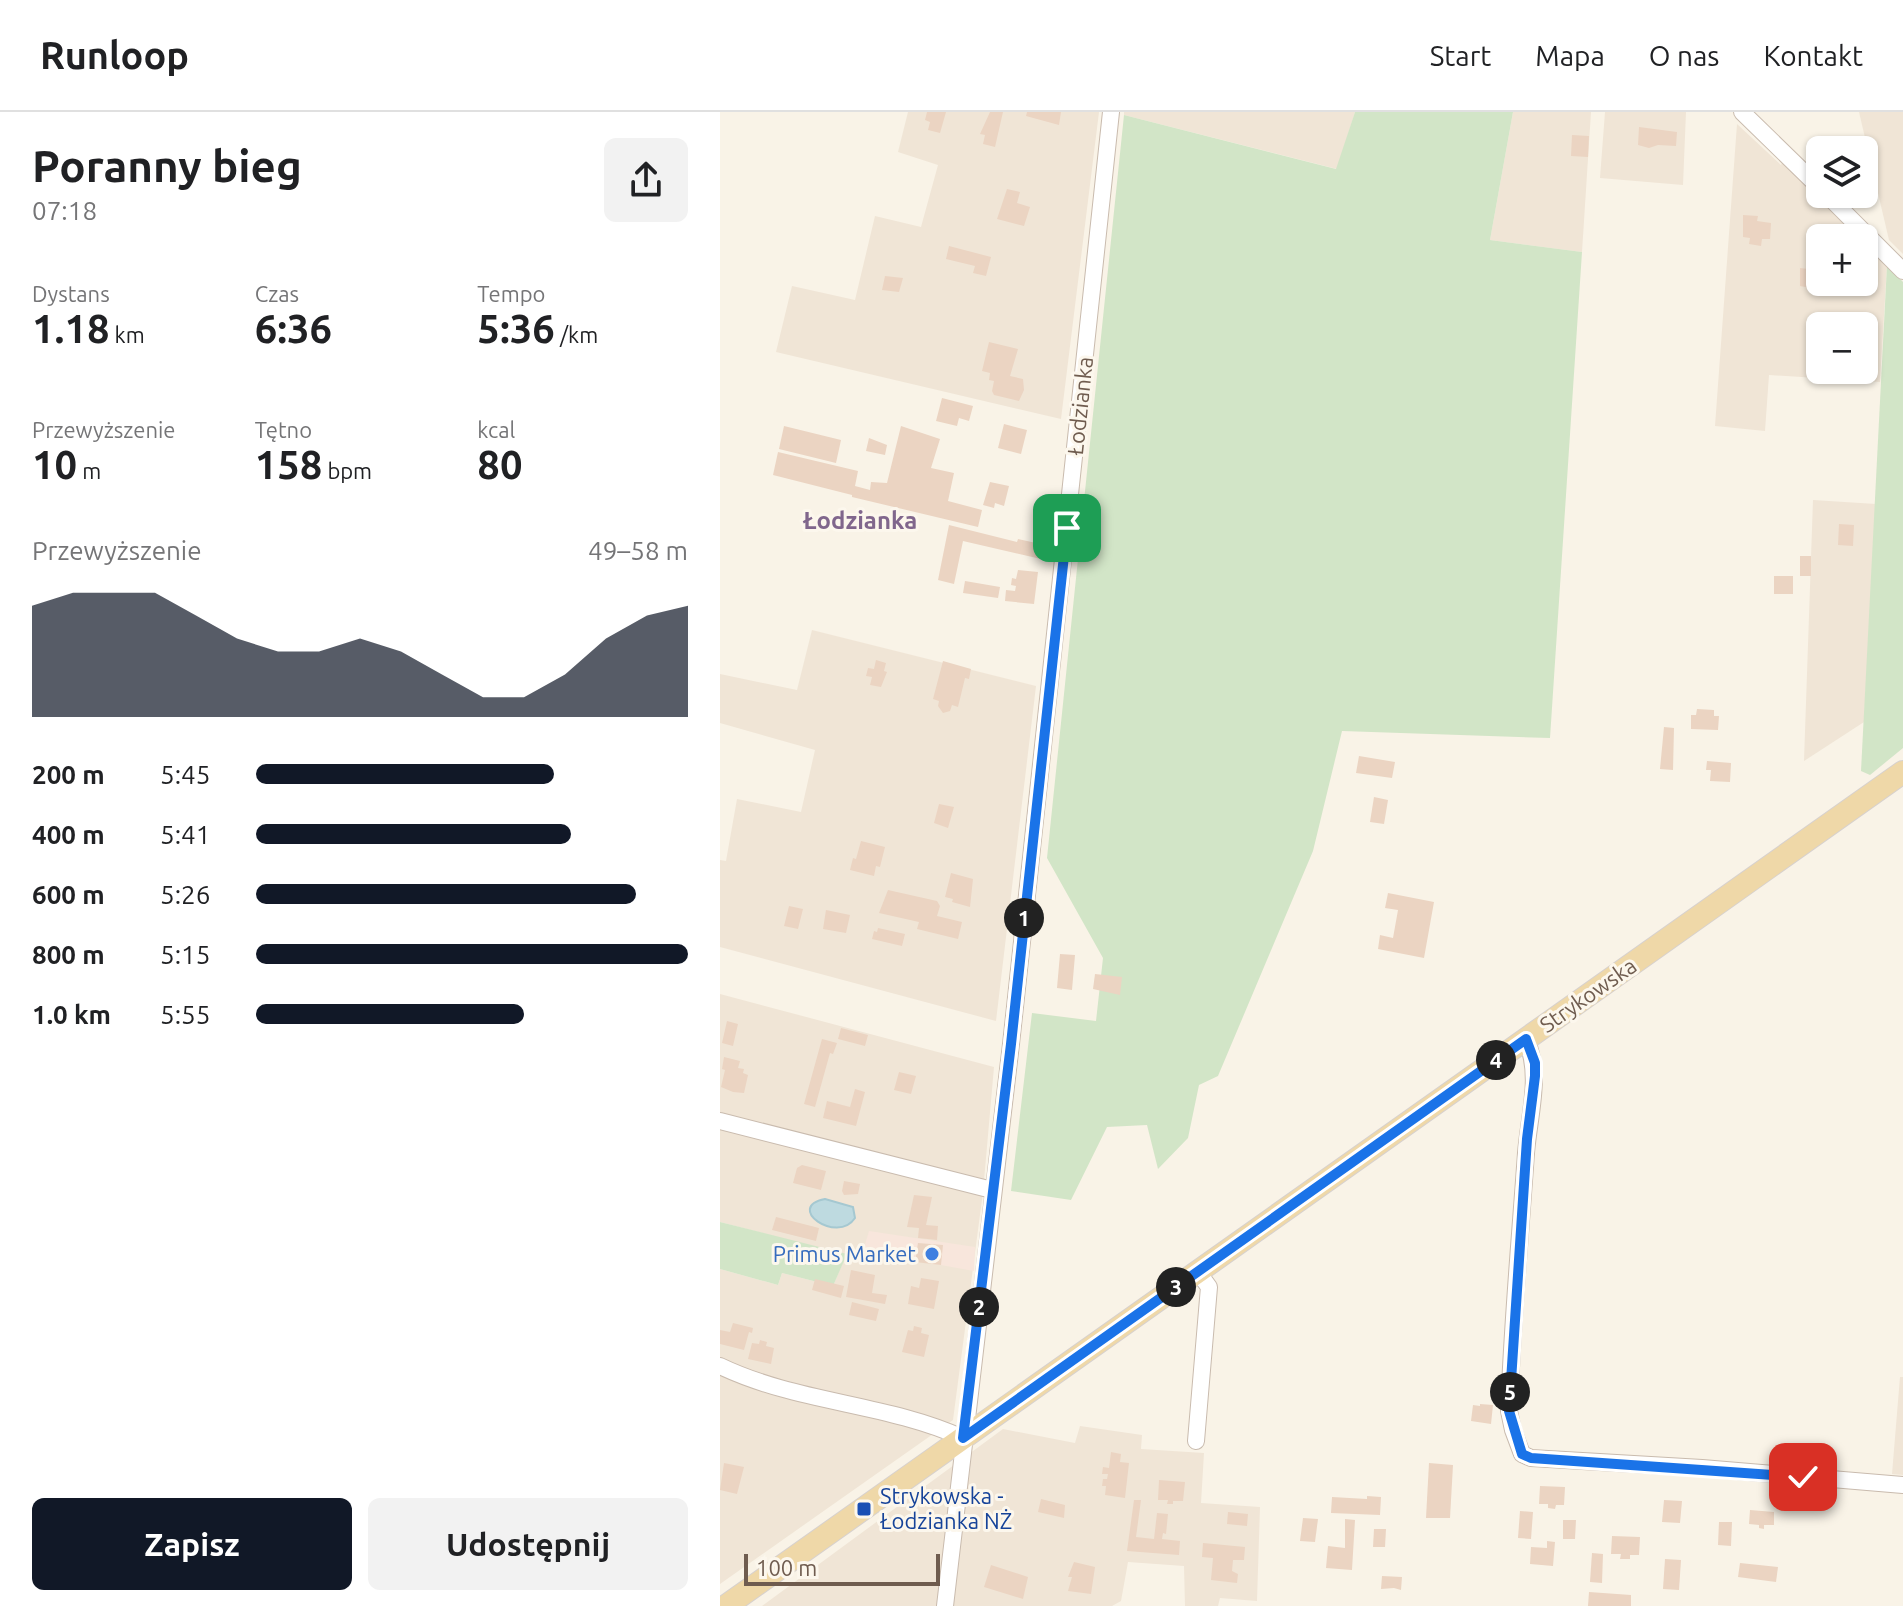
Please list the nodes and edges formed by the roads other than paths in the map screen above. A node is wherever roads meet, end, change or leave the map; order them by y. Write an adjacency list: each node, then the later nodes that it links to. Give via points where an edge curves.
1 (1111, 112): 9 (street, Łodzianka)
2 (1742, 112): 3 (street)
3 (1806, 174)
4 (1840, 208): 5 (street)
5 (1903, 271)
6 (1903, 772): 7 (main road, Strykowska)
7 (1526, 1039): 10 (main road, Strykowska); 14 (street, via 1535,1076 1509,1411 1522,1454)
8 (720, 1121): 9 (street)
9 (992, 1190): 12 (street, Łodzianka)
10 (1198, 1272): 12 (main road, Strykowska); 13 (street, via 1209,1287)
11 (720, 1366): 12 (street, via 783,1390 900,1416)
12 (963, 1438): 15 (main road, Strykowska); 16 (street, Łodzianka)
13 (1196, 1441)
14 (1903, 1485)
15 (726, 1606)
16 (945, 1606)

